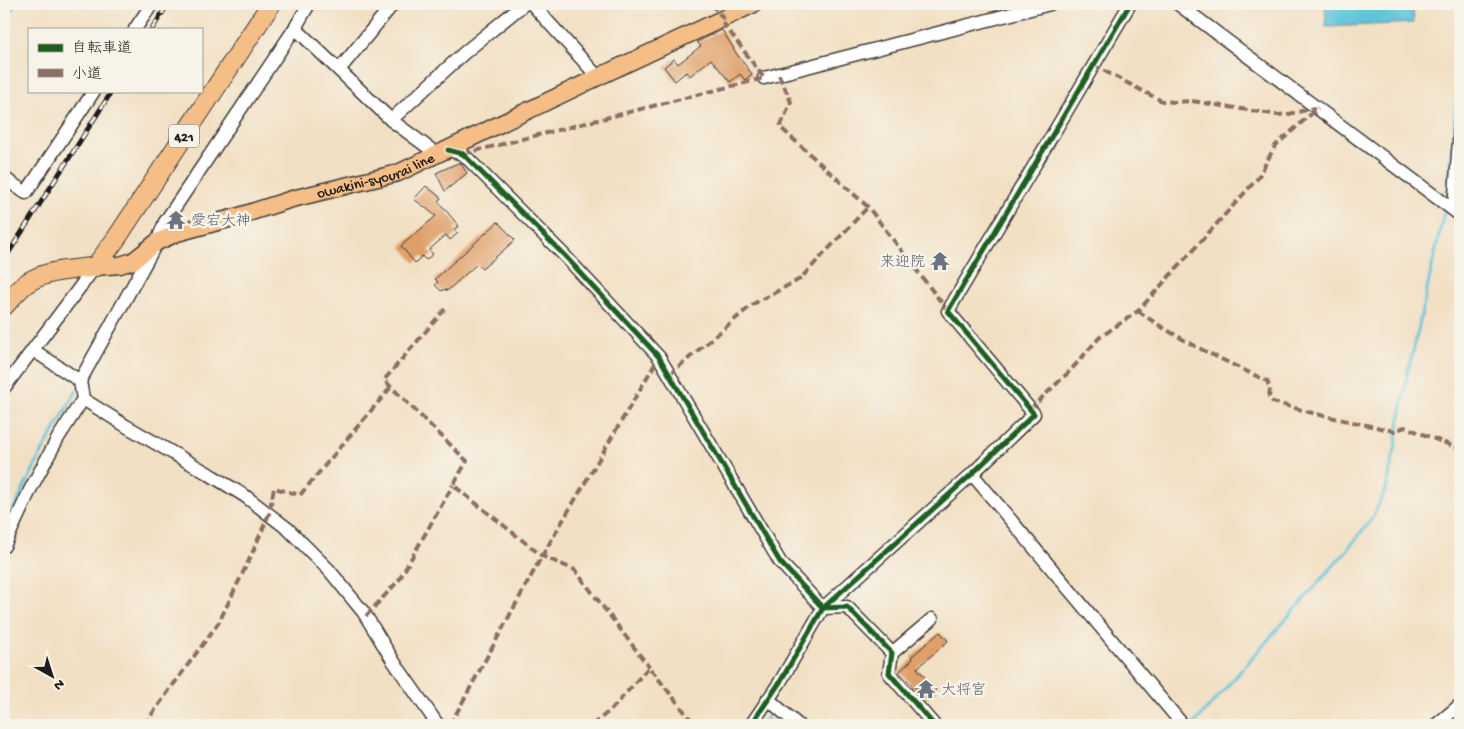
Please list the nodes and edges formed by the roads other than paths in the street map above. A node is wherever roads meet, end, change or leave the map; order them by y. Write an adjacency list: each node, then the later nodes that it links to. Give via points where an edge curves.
1 (152, 4): 11 (street)
2 (271, 4): 23 (highway, 421)
3 (309, 4): 12 (street)
4 (393, 4): 13 (street)
5 (524, 4): 17 (street, via 464,53)
6 (532, 4): 14 (street)
7 (754, 4): 14 (main road, owakini-syourai line)
8 (1050, 4): 15 (street)
9 (1130, 4): 29 (street, via 948,311 1034,414)
10 (1178, 4): 21 (street)
11 (136, 28)
12 (295, 28): 13 (street); 22 (street, via 164,222)
13 (339, 70): 17 (street)
14 (598, 77): 19 (main road, owakini-syourai line)
15 (764, 78)
16 (93, 92): 20 (street, via 26,193)
17 (391, 120): 19 (street)
18 (1460, 126): 21 (street)
19 (443, 152): 22 (main road, owakini-syourai line, via 398,173 292,199 177,233); 31 (street, via 463,154 564,255 659,357 780,562)
20 (4, 178)
21 (1457, 212)
22 (157, 242): 23 (main road, owakini-syourai line, via 133,261); 26 (street)
23 (95, 267): 24 (highway, via 40,276 24,286); 25 (street)
24 (4, 306)
25 (33, 350): 26 (street); 27 (street)
26 (80, 382): 28 (street)
27 (4, 388)
28 (83, 399): 30 (street, via 31,488); 36 (street, via 231,487 288,529 329,570 364,613)
29 (972, 474): 31 (street); 40 (street)
30 (4, 546)
31 (823, 608): 33 (street, via 847,607); 34 (street)
32 (932, 619): 33 (street)
33 (892, 653): 39 (street, via 888,673)
34 (768, 699): 37 (street); 38 (street)
35 (1460, 705): 41 (street)
36 (438, 725)
37 (751, 725)
38 (798, 725)
39 (934, 725)
40 (1184, 725)
41 (1436, 725)

